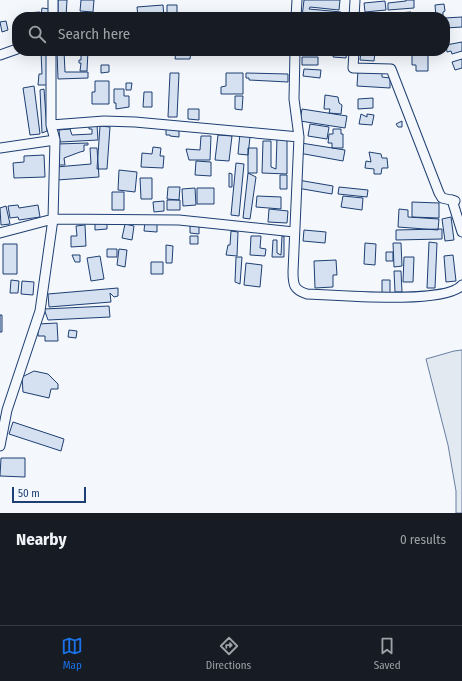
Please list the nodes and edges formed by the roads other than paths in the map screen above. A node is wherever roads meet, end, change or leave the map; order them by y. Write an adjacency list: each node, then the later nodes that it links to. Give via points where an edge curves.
1 (53, 0): 4 (street)
2 (297, 0): 5 (street)
3 (355, 0): 6 (street)
4 (53, 12)
5 (296, 12)
6 (354, 12)
7 (12, 51): 8 (street)
8 (0, 55)
9 (52, 56): 12 (street)
10 (296, 56): 13 (street, via 294,99)
11 (354, 56): 17 (street, via 353,68 391,69 439,193 442,198 455,201)
12 (51, 125): 13 (street, via 104,121 135,122); 14 (street)
13 (299, 137): 19 (street)
14 (55, 140): 15 (street); 18 (street)
15 (0, 148)
16 (462, 196): 17 (street)
17 (452, 200): 20 (street)
18 (53, 219): 19 (street, via 179,220); 21 (street); 23 (street, via 40,311 7,410)
19 (294, 232): 22 (street, via 293,283 301,292 409,298 445,294)
20 (462, 232)
21 (0, 233)
22 (462, 285)
23 (0, 446)

